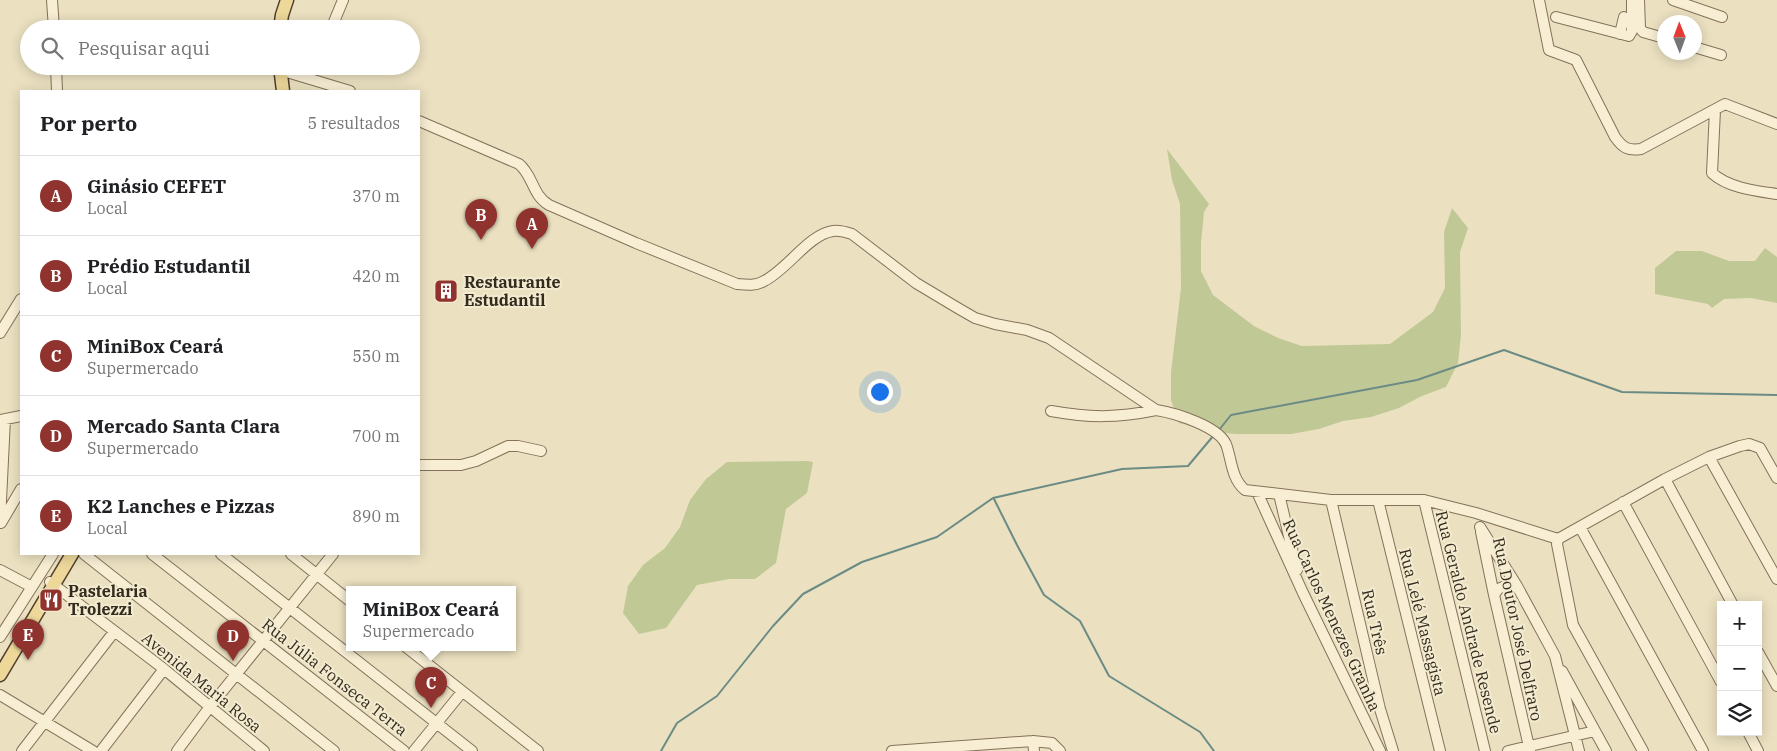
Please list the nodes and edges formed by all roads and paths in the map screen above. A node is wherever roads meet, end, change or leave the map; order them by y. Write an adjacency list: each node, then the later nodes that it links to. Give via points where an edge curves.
1 (52, 0): 11 (street)
2 (287, 0): 12 (main road)
3 (343, 0): 13 (street)
4 (1540, 0): 24 (street, via 1549,50 1576,60 1622,146 1641,149)
5 (1632, 0): 14 (street, via 1631,34)
6 (1639, 0): 15 (street, via 1640,28)
7 (1673, 0): 10 (street)
8 (1556, 17): 14 (street)
9 (1624, 17): 14 (street)
10 (1722, 17)
11 (53, 20)
12 (281, 20)
13 (335, 20)
14 (1620, 34)
15 (1657, 36)
16 (1702, 49): 17 (street)
17 (1721, 55)
18 (56, 75): 21 (street)
19 (281, 75): 22 (main road)
20 (301, 75): 23 (street)
21 (57, 90)
22 (283, 90)
23 (347, 90)
24 (1715, 110): 26 (street, via 1725,104); 27 (street, via 1712,173 1730,184)
25 (420, 121): 30 (street, via 519,164 537,195 549,205 738,284 763,282 810,242 828,232 852,234 916,283 956,307 975,318 1048,338)
26 (1777, 124)
27 (1777, 194)
28 (20, 300): 29 (street)
29 (0, 333)
30 (1156, 410): 31 (street, via 1104,417); 40 (street, via 1171,412 1200,424 1220,437 1227,445 1232,469 1242,487)
31 (1051, 411)
32 (20, 416): 33 (street)
33 (3, 420): 47 (street)
34 (541, 451): 36 (street, via 508,446 461,465)
35 (1709, 457): 37 (street, via 1749,444 1760,448); 38 (street); 61 (street)
36 (420, 465)
37 (1777, 478)
38 (1665, 479): 45 (street); 68 (street)
39 (20, 491): 47 (street)
40 (1257, 492): 41 (street); 65 (street, Rua Carlos Menezes Granha)
41 (1279, 494): 42 (street); 65 (street)
42 (1331, 500): 43 (street); 85 (street, Rua Três)
43 (1378, 500): 44 (street); 110 (street, Rua Lelé Massagista)
44 (1424, 500): 46 (street); 111 (street, Rua Geraldo Andrade Resende)
45 (1623, 502): 48 (street); 80 (street)
46 (1476, 513): 49 (street, Rua Doutor José Delfraro); 50 (street)
47 (0, 523)
48 (1580, 526): 50 (street); 116 (street)
49 (1480, 527): 63 (street); 66 (street, Rua Doutor José Delfraro)
50 (1558, 539): 115 (street, via 1573,625)
51 (52, 555): 64 (street)
52 (66, 555): 62 (main road)
53 (71, 555): 62 (main road)
54 (85, 555): 78 (street)
55 (153, 555): 72 (street, Rua Júlia Fonseca Terra)
56 (223, 555): 69 (street)
57 (292, 555): 60 (street)
58 (333, 555): 60 (street)
59 (0, 570): 64 (street)
60 (316, 574): 67 (street); 69 (street)
61 (1777, 579)
62 (52, 583): 70 (street, Avenida Maria Rosa); 76 (main road); 79 (main road)
63 (1517, 586): 66 (street, via 1498,589); 74 (street)
64 (32, 587): 71 (street)
65 (1303, 593): 86 (street, Rua Carlos Menezes Granha)
66 (1494, 596): 95 (street, Rua Doutor José Delfraro)
67 (346, 598)
68 (1731, 601)
69 (290, 608): 72 (street); 87 (street)
70 (114, 632): 77 (street, Avenida Maria Rosa); 88 (street)
71 (0, 637)
72 (264, 642): 78 (street); 103 (street, Rua Júlia Fonseca Terra)
73 (411, 651): 82 (street)
74 (1554, 656): 89 (street); 90 (street)
75 (1762, 659): 81 (street)
76 (0, 664)
77 (164, 669): 84 (street, Avenida Maria Rosa); 100 (street)
78 (237, 674): 84 (street); 102 (street)
79 (0, 675)
80 (1717, 675)
81 (1777, 686)
82 (462, 692): 87 (street); 106 (street)
83 (0, 695): 88 (street)
84 (209, 708): 96 (street, Avenida Maria Rosa); 101 (street)
85 (1380, 709): 86 (street); 109 (street, Rua Três)
86 (1362, 714): 108 (street, Rua Carlos Menezes Granha)
87 (437, 722): 104 (street); 105 (street)
88 (45, 723): 98 (street); 99 (street)
89 (1595, 731): 90 (street); 114 (street)
90 (1575, 736): 95 (street); 113 (street)
91 (1750, 736): 117 (street)
92 (1034, 746): 93 (street); 94 (street, via 1048,742)
93 (979, 748): 97 (street)
94 (1058, 749)
95 (1530, 749): 112 (street)
96 (260, 750)
97 (928, 750): 107 (street)
98 (22, 751)
99 (93, 751)
100 (101, 751)
101 (177, 751)
102 (334, 751)
103 (404, 751)
104 (414, 751)
105 (472, 751)
106 (538, 751)
107 (892, 751)
108 (1380, 751)
109 (1393, 751)
110 (1440, 751)
111 (1485, 751)
112 (1508, 751)
113 (1579, 751)
114 (1606, 751)
115 (1643, 751)
116 (1704, 751)
117 (1758, 751)

